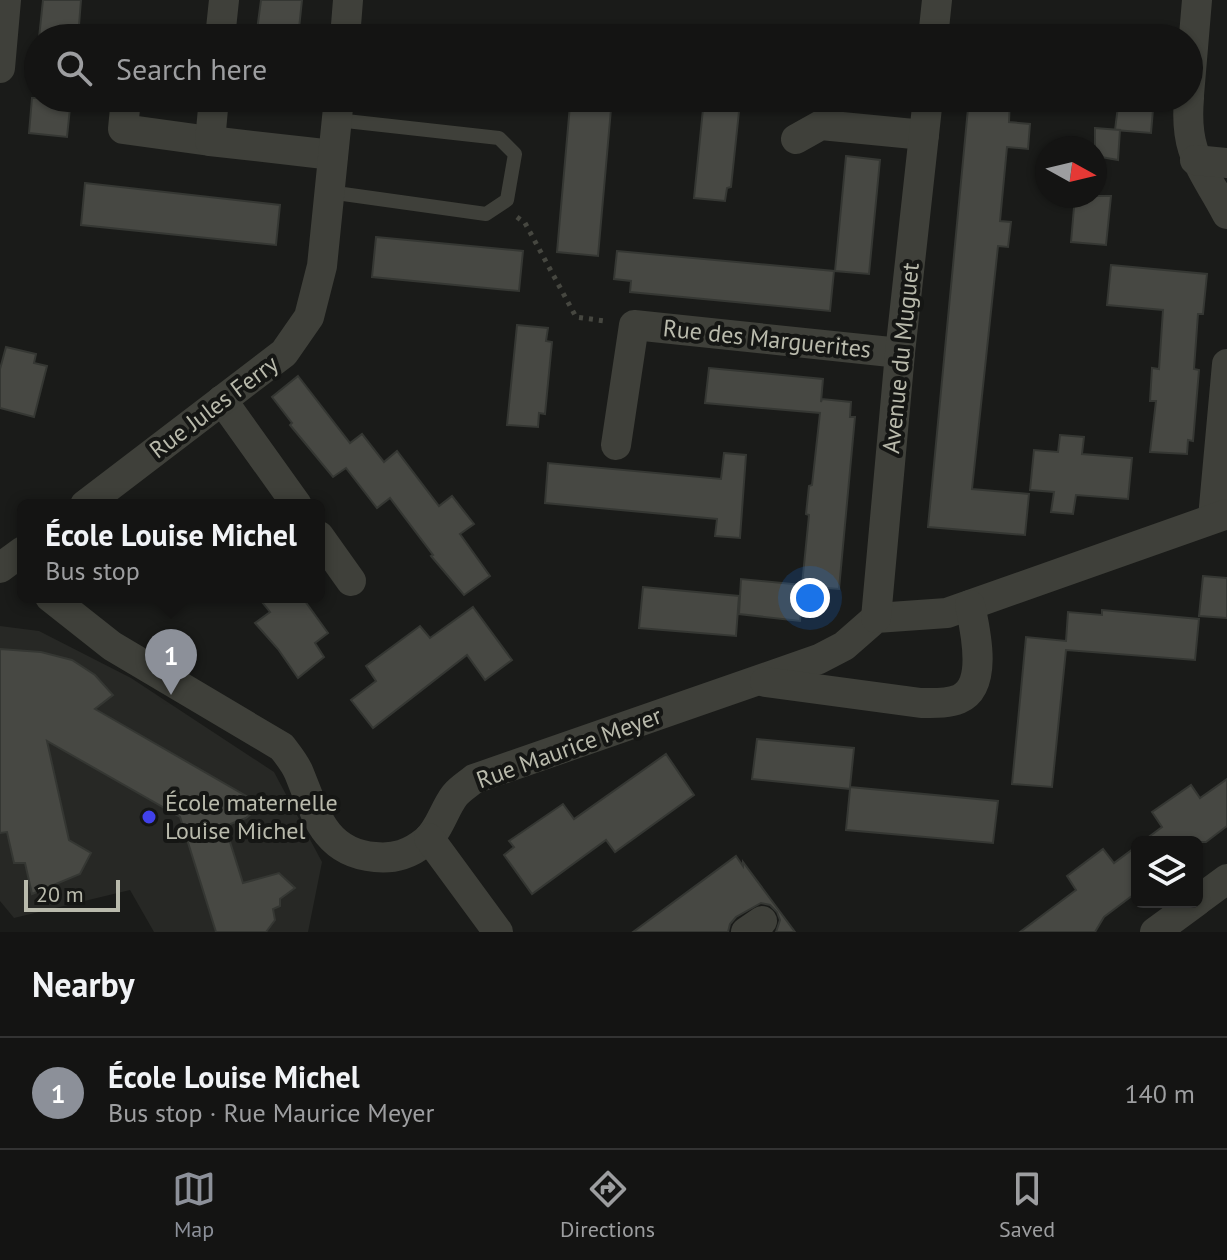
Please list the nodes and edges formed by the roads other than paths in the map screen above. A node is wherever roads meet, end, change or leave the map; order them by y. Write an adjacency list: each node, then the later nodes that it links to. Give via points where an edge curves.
1 (6, 0): 10 (street)
2 (224, 0): 6 (street)
3 (348, 0): 7 (street)
4 (937, 0): 8 (street)
5 (1197, 0): 9 (street)
6 (221, 24)
7 (346, 24)
8 (934, 24)
9 (1195, 24)
10 (0, 68)
11 (125, 112): 19 (street, via 123,129)
12 (213, 112): 19 (street)
13 (338, 112): 20 (street, Rue Jules Ferry)
14 (355, 112): 23 (lane, via 499,138 515,154 507,200 486,214)
15 (926, 112): 17 (street, Avenue du Muguet)
16 (1188, 112): 21 (street)
17 (924, 135): 18 (street, via 821,125); 25 (street, Avenue du Muguet)
18 (796, 139)
19 (210, 141): 20 (street)
20 (333, 155): 23 (street, Rue Jules Ferry)
21 (1195, 160): 22 (street); 24 (street)
22 (1227, 163)
23 (329, 192): 27 (street, Rue Jules Ferry, via 322,266 309,317 284,353)
24 (1227, 214)
25 (900, 353): 28 (street, Rue des Marguerites, via 634,325); 37 (street, Avenue du Muguet)
26 (1227, 364): 31 (street)
27 (222, 400): 29 (street, Rue Jules Ferry); 30 (street)
28 (616, 445)
29 (93, 499)
30 (293, 499)
31 (1220, 516): 36 (street)
32 (325, 544): 33 (street)
33 (351, 581)
34 (58, 603): 38 (street)
35 (88, 603): 38 (street)
36 (970, 605): 37 (street, via 947,613); 39 (street, Rue Maurice Meyer, via 977,669 973,686 961,699 921,703)
37 (876, 618): 39 (street, Rue Maurice Meyer, via 844,646)
38 (112, 646): 40 (street, via 282,747 298,769 325,833 346,848 386,858 409,853)
39 (759, 681): 40 (street, Rue Maurice Meyer, via 474,779 455,795)
40 (429, 838): 44 (street)
41 (1227, 879): 42 (street)
42 (1203, 897)
43 (1188, 908): 45 (street)
44 (498, 932)
45 (1155, 932)

